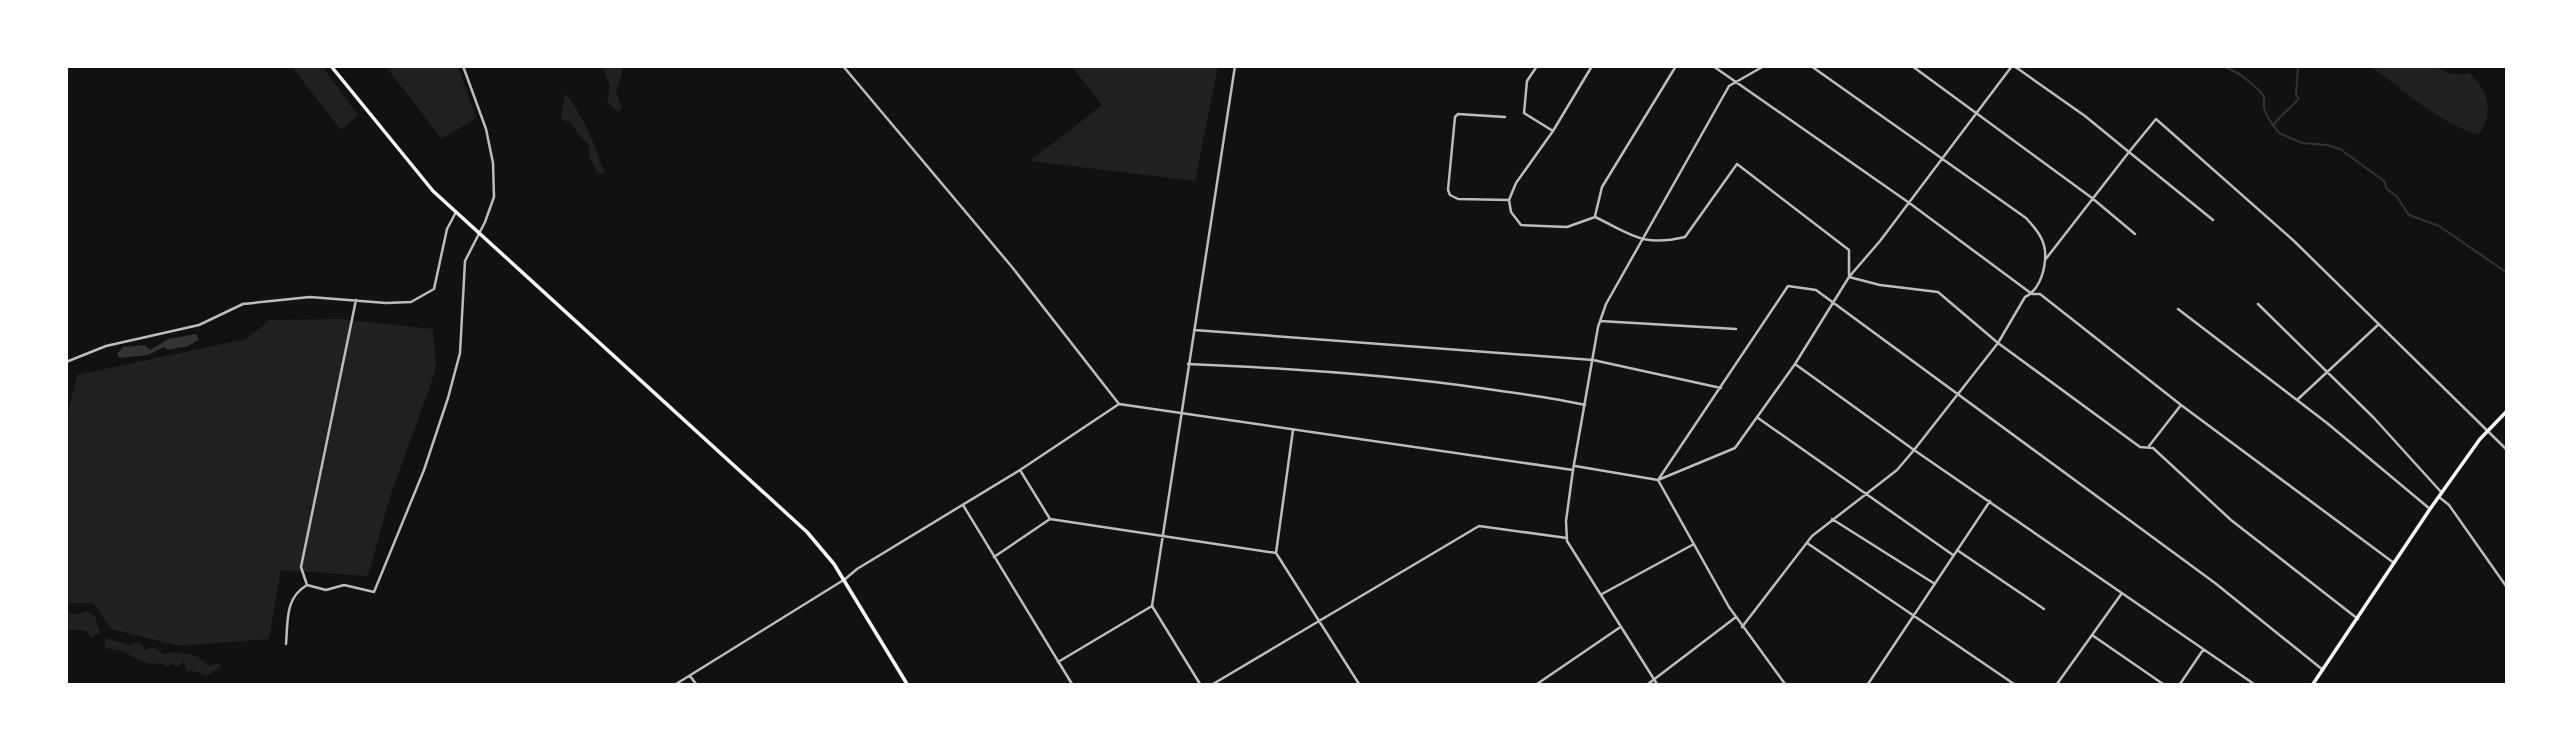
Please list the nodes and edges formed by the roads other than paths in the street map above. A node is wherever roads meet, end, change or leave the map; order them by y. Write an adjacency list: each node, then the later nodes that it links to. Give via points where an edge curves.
1 (331, 66): 22 (main road, via 424,181)
2 (463, 66): 78 (street, via 486,129 494,163 494,197 465,261 460,353 448,398 374,592 344,585 327,590)
3 (843, 66): 47 (street, via 1012,267)
4 (1236, 66): 37 (street)
5 (1537, 66): 16 (street, via 1527,81 1524,113)
6 (1592, 66): 16 (street)
7 (1676, 66): 23 (street, via 1602,187)
8 (1713, 66): 13 (street)
9 (1764, 66): 13 (street)
10 (1811, 66): 18 (street)
11 (1912, 66): 14 (street)
12 (2013, 66): 14 (street); 17 (street)
13 (1737, 83): 21 (street); 26 (street, via 1728,86)
14 (1975, 114): 18 (street); 19 (street)
15 (1505, 117): 20 (street, via 1455,117 1448,190 1458,199)
16 (1553, 131): 20 (street)
17 (2129, 152): 19 (street); 24 (street); 35 (street, via 2156,119 2294,241)
18 (1941, 158): 21 (street); 27 (street, via 2026,218 2046,248)
19 (2092, 198): 25 (street); 27 (street)
20 (1509, 200): 23 (street, via 1521,225 1567,227)
21 (1908, 202): 28 (street); 29 (street)
22 (456, 212): 30 (street, via 447,229 434,289 411,302); 77 (main road, via 807,532)
23 (1595, 217): 26 (street)
24 (2213, 220)
25 (2135, 234)
26 (1643, 240): 28 (street, via 1685,237 1737,164 1849,250); 34 (street)
27 (2045, 260): 29 (street)
28 (1849, 277): 31 (street); 38 (street, via 1938,292)
29 (2032, 294): 38 (street, via 2025,297); 49 (street, via 2040,294)
30 (356, 300): 40 (street, via 310,296 243,304 199,325 106,346); 78 (street, via 301,567)
31 (1834, 302): 42 (street); 44 (street, via 1816,290 1788,286); 45 (street)
32 (2258, 304): 43 (street)
33 (2178, 309): 46 (street)
34 (1600, 321): 36 (street); 39 (street)
35 (2379, 324): 43 (street); 54 (street)
36 (1736, 329)
37 (1194, 330): 39 (street); 41 (street)
38 (1998, 343): 45 (street); 55 (street, via 2140,447)
39 (1593, 360): 44 (street); 48 (street)
40 (66, 362)
41 (1188, 364): 48 (street, via 1422,380); 51 (street)
42 (1795, 364): 52 (street); 57 (street)
43 (2328, 372): 46 (street); 62 (street)
44 (1721, 388): 60 (street)
45 (1959, 394): 57 (street); 95 (street, via 2215,583)
46 (2297, 400): 65 (street)
47 (1119, 404): 51 (street); 59 (street)
48 (1585, 405): 58 (street)
49 (2181, 405): 55 (street); 76 (street)
50 (2507, 412): 54 (main road)
51 (1181, 414): 53 (street); 68 (street)
52 (1758, 418): 60 (street, via 1735,448); 61 (street)
53 (1293, 430): 58 (street); 73 (street)
54 (2488, 430): 56 (street); 62 (main road)
55 (2148, 448): 87 (street)
56 (2507, 449)
57 (1914, 450): 61 (street); 63 (street)
58 (1573, 468): 60 (street); 69 (street)
59 (1020, 470): 64 (street); 66 (street)
60 (1658, 480): 71 (street)
61 (1867, 494): 67 (street); 74 (street)
62 (2440, 495): 65 (main road); 80 (street)
63 (1990, 500): 72 (street); 81 (street)
64 (963, 504): 75 (street); 77 (street)
65 (2430, 509): 76 (main road)
66 (1050, 519): 68 (street); 75 (street)
67 (1832, 519): 70 (street); 79 (street)
68 (1164, 536): 73 (street); 83 (street)
69 (1567, 538): 82 (street); 88 (street, via 1479,526)
70 (1807, 543): 85 (street); 89 (street)
71 (1694, 544): 82 (street); 86 (street)
72 (1957, 550): 74 (street); 84 (street)
73 (1276, 552): 88 (street)
74 (1953, 555): 79 (street)
75 (994, 557): 94 (street)
76 (2394, 563): 87 (main road)
77 (844, 580): 96 (street); 100 (main road)
78 (307, 584): 92 (street, via 295,592 289,608)
79 (1935, 584): 85 (street)
80 (2507, 586)
81 (2122, 593): 91 (street); 93 (street)
82 (1600, 595): 90 (street)
83 (1152, 606): 94 (street); 102 (street)
84 (2043, 609)
85 (1915, 616): 109 (street); 110 (street)
86 (1736, 617): 89 (street); 97 (street)
87 (2358, 619): 95 (main road)
88 (1320, 621): 103 (street); 104 (street)
89 (1742, 627): 108 (street)
90 (1619, 628): 97 (street); 105 (street)
91 (2092, 635): 111 (street); 112 (street)
92 (286, 645)
93 (2203, 650): 113 (street); 114 (street)
94 (1058, 663): 101 (street)
95 (2323, 670): 115 (main road)
96 (690, 676): 98 (street); 99 (street)
97 (1653, 680): 106 (street); 107 (street)
98 (676, 684)
99 (696, 684)
100 (907, 684)
101 (1072, 684)
102 (1200, 684)
103 (1213, 684)
104 (1359, 684)
105 (1537, 684)
106 (1648, 684)
107 (1657, 684)
108 (1785, 684)
109 (1868, 684)
110 (2014, 684)
111 (2057, 684)
112 (2164, 684)
113 (2180, 684)
114 (2254, 684)
115 (2313, 684)

